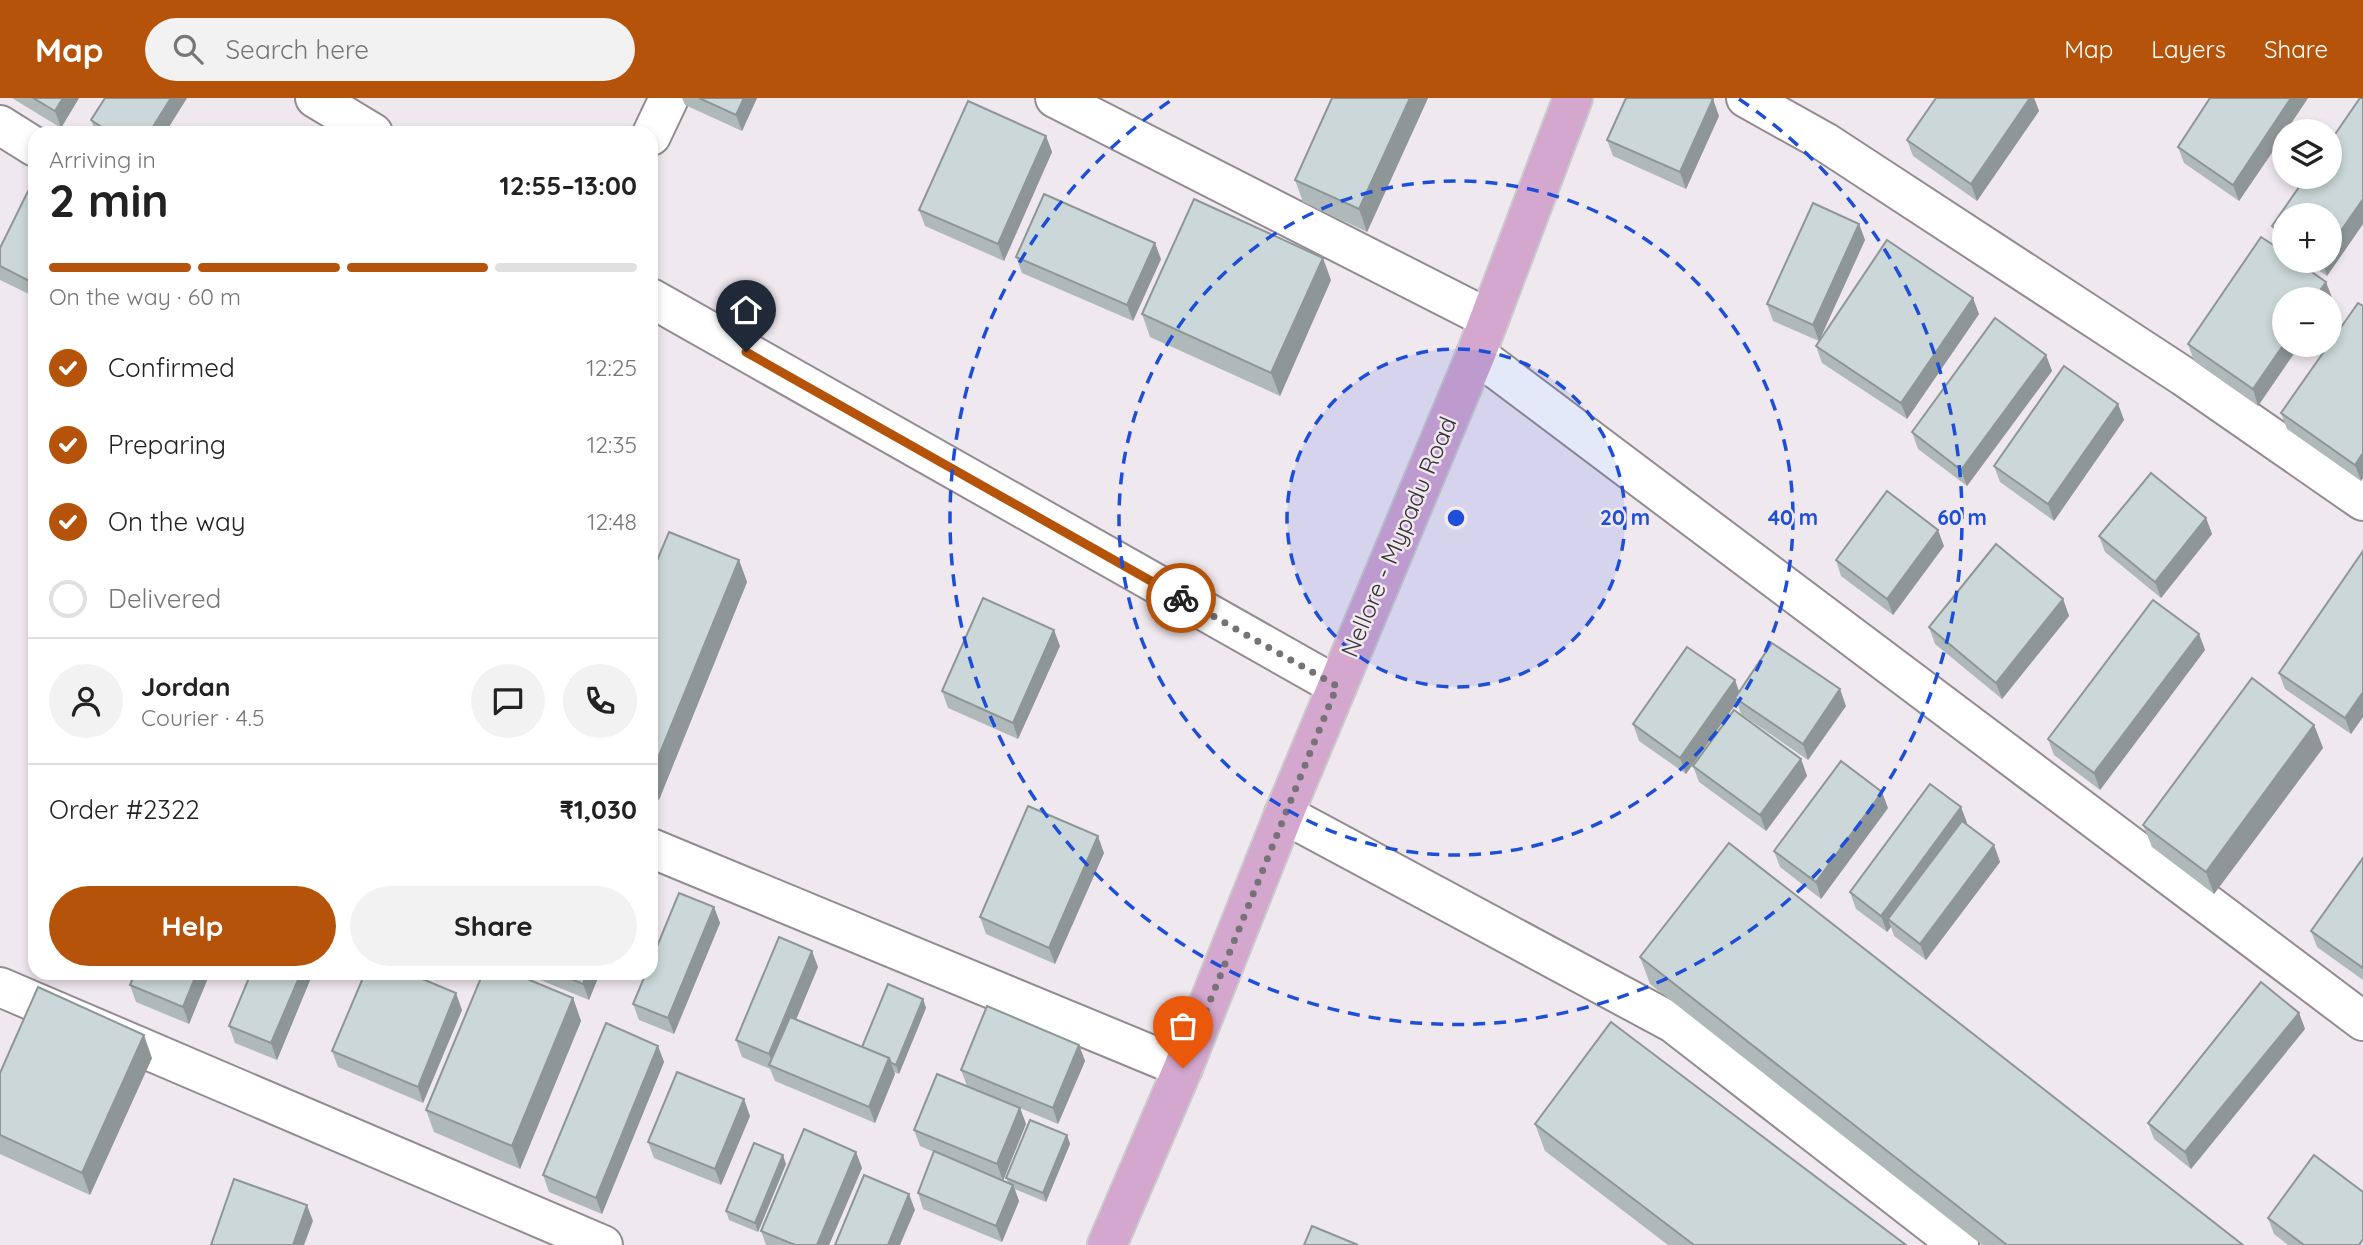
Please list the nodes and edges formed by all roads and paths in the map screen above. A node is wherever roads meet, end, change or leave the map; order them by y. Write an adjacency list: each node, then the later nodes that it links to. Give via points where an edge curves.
1 (315, 98): 7 (street)
2 (669, 98): 8 (street)
3 (1055, 98): 11 (street)
4 (1573, 98): 11 (main road, Nellore - Mypadu Road)
5 (1746, 98): 13 (street, via 1849,157 2183,376)
6 (0, 125): 9 (street)
7 (361, 126)
8 (656, 126)
9 (28, 143)
10 (658, 302): 14 (street)
11 (1489, 319): 12 (main road, Nellore - Mypadu Road)
12 (1476, 354): 14 (main road, Nellore - Mypadu Road); 18 (street)
13 (2363, 502)
14 (1337, 686): 15 (main road, Nellore - Mypadu Road)
15 (1284, 814): 19 (main road, Nellore - Mypadu Road); 22 (street, via 1673,1023)
16 (658, 851): 19 (street)
17 (0, 987): 20 (street)
18 (2363, 1021)
19 (1183, 1068): 21 (main road, Nellore - Mypadu Road)
20 (603, 1245)
21 (1107, 1245)
22 (1959, 1245)

